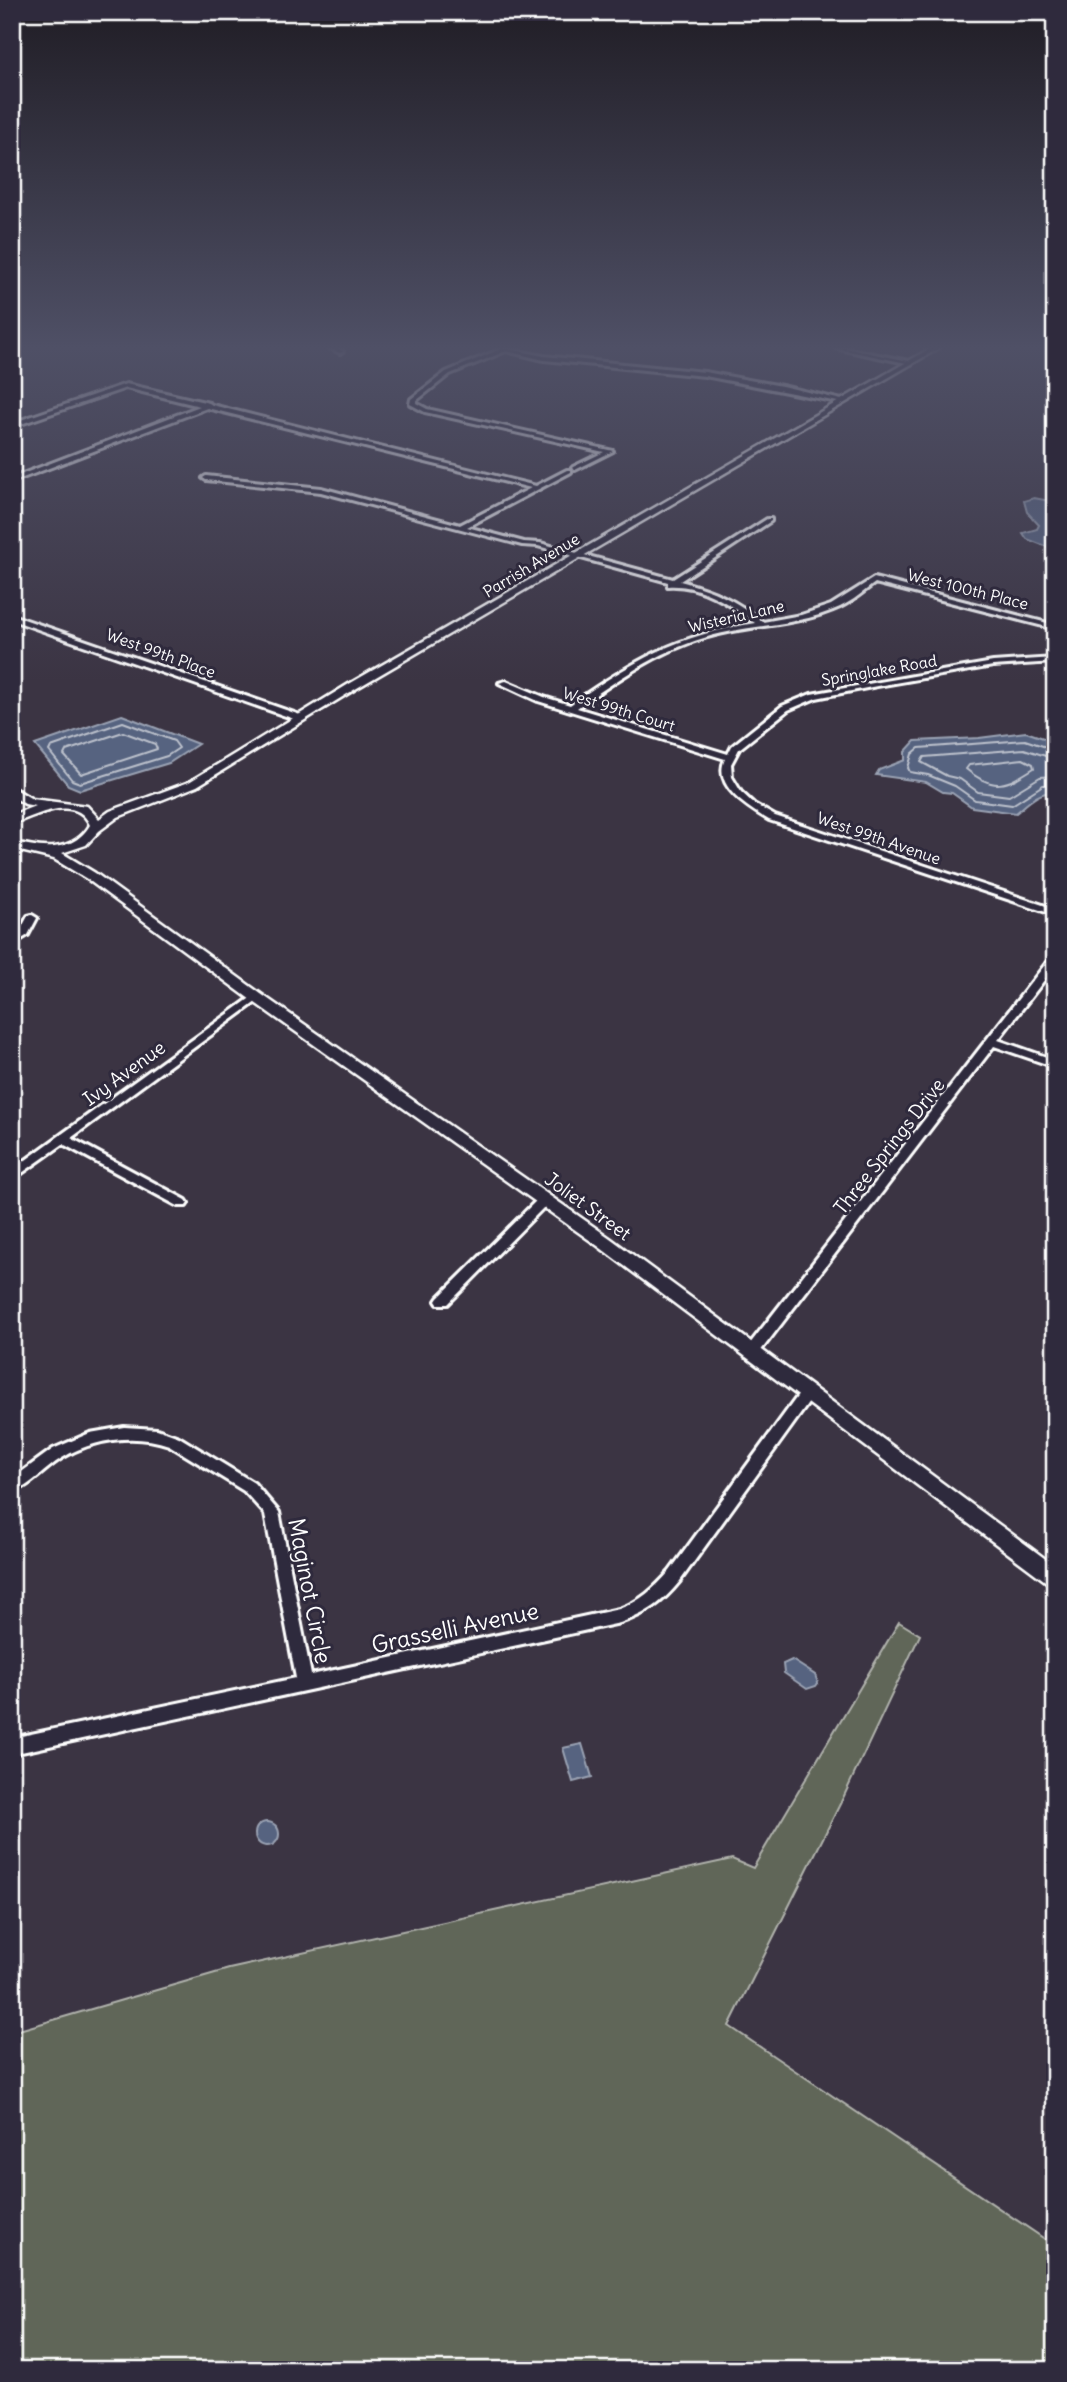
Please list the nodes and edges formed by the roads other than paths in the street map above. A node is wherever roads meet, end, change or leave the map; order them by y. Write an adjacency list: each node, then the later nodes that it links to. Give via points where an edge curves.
1 (67, 459): 6 (street)
2 (423, 459): 7 (street)
3 (594, 459): 7 (street)
4 (739, 459): 10 (street, Parrish Avenue)
5 (206, 478): 9 (street, via 321,490)
6 (12, 480)
7 (537, 488): 9 (street)
8 (769, 520): 12 (street)
9 (461, 527): 10 (street, via 524,544 526,549)
10 (573, 558): 12 (street); 20 (street, Parrish Avenue)
11 (874, 580): 15 (street, Wisteria Lane, via 836,606); 16 (street, West 100th Place)
12 (671, 584): 13 (street)
13 (719, 598): 15 (street)
14 (12, 617): 20 (street, West 99th Place)
15 (760, 623): 19 (street, Wisteria Lane, via 704,635 660,652)
16 (1055, 627)
17 (1055, 660): 21 (street, Springlake Road, via 993,664 814,696 779,712)
18 (503, 682): 19 (street, West 99th Court)
19 (570, 708): 21 (street, West 99th Court)
20 (300, 718): 25 (street, Parrish Avenue, via 193,784)
21 (728, 757): 33 (street, West 99th Avenue, via 731,785 761,812)
22 (12, 790): 24 (street, via 29,802)
23 (12, 797): 27 (street, via 16,809)
24 (58, 805): 26 (street, Parrish Avenue); 27 (street, Parrish Avenue)
25 (140, 805): 26 (street, Parrish Avenue, via 104,810); 28 (street, Parrish Avenue, via 108,817)
26 (77, 807): 28 (street, via 94,818)
27 (12, 820)
28 (95, 828): 29 (street, Parrish Avenue)
29 (85, 839): 31 (street, Parrish Avenue, via 67,848); 32 (street, via 77,855)
30 (16, 848): 31 (street, Parrish Avenue)
31 (38, 852): 32 (street, Joliet Street, via 58,856)
32 (91, 876): 37 (street, Joliet Street)
33 (1055, 912)
34 (32, 918): 35 (street)
35 (12, 942)
36 (1055, 959): 38 (street, Three Springs Drive)
37 (256, 997): 40 (street, Ivy Avenue); 42 (street, Joliet Street)
38 (992, 1041): 39 (street); 45 (street, Three Springs Drive)
39 (1055, 1064)
40 (63, 1139): 41 (street, Ivy Avenue); 43 (street)
41 (12, 1176)
42 (544, 1200): 44 (street); 45 (street, Joliet Street)
43 (182, 1203)
44 (443, 1301)
45 (751, 1353): 46 (street, Joliet Street)
46 (807, 1394): 48 (street, Joliet Street); 49 (street, Grasselli Avenue, via 675,1576 640,1608)
47 (12, 1487): 49 (street, Maginot Circle, via 58,1453 90,1439 124,1433 174,1441 249,1487 272,1512)
48 (1055, 1577)
49 (305, 1684): 50 (street, Grasselli Avenue)
50 (12, 1746)

